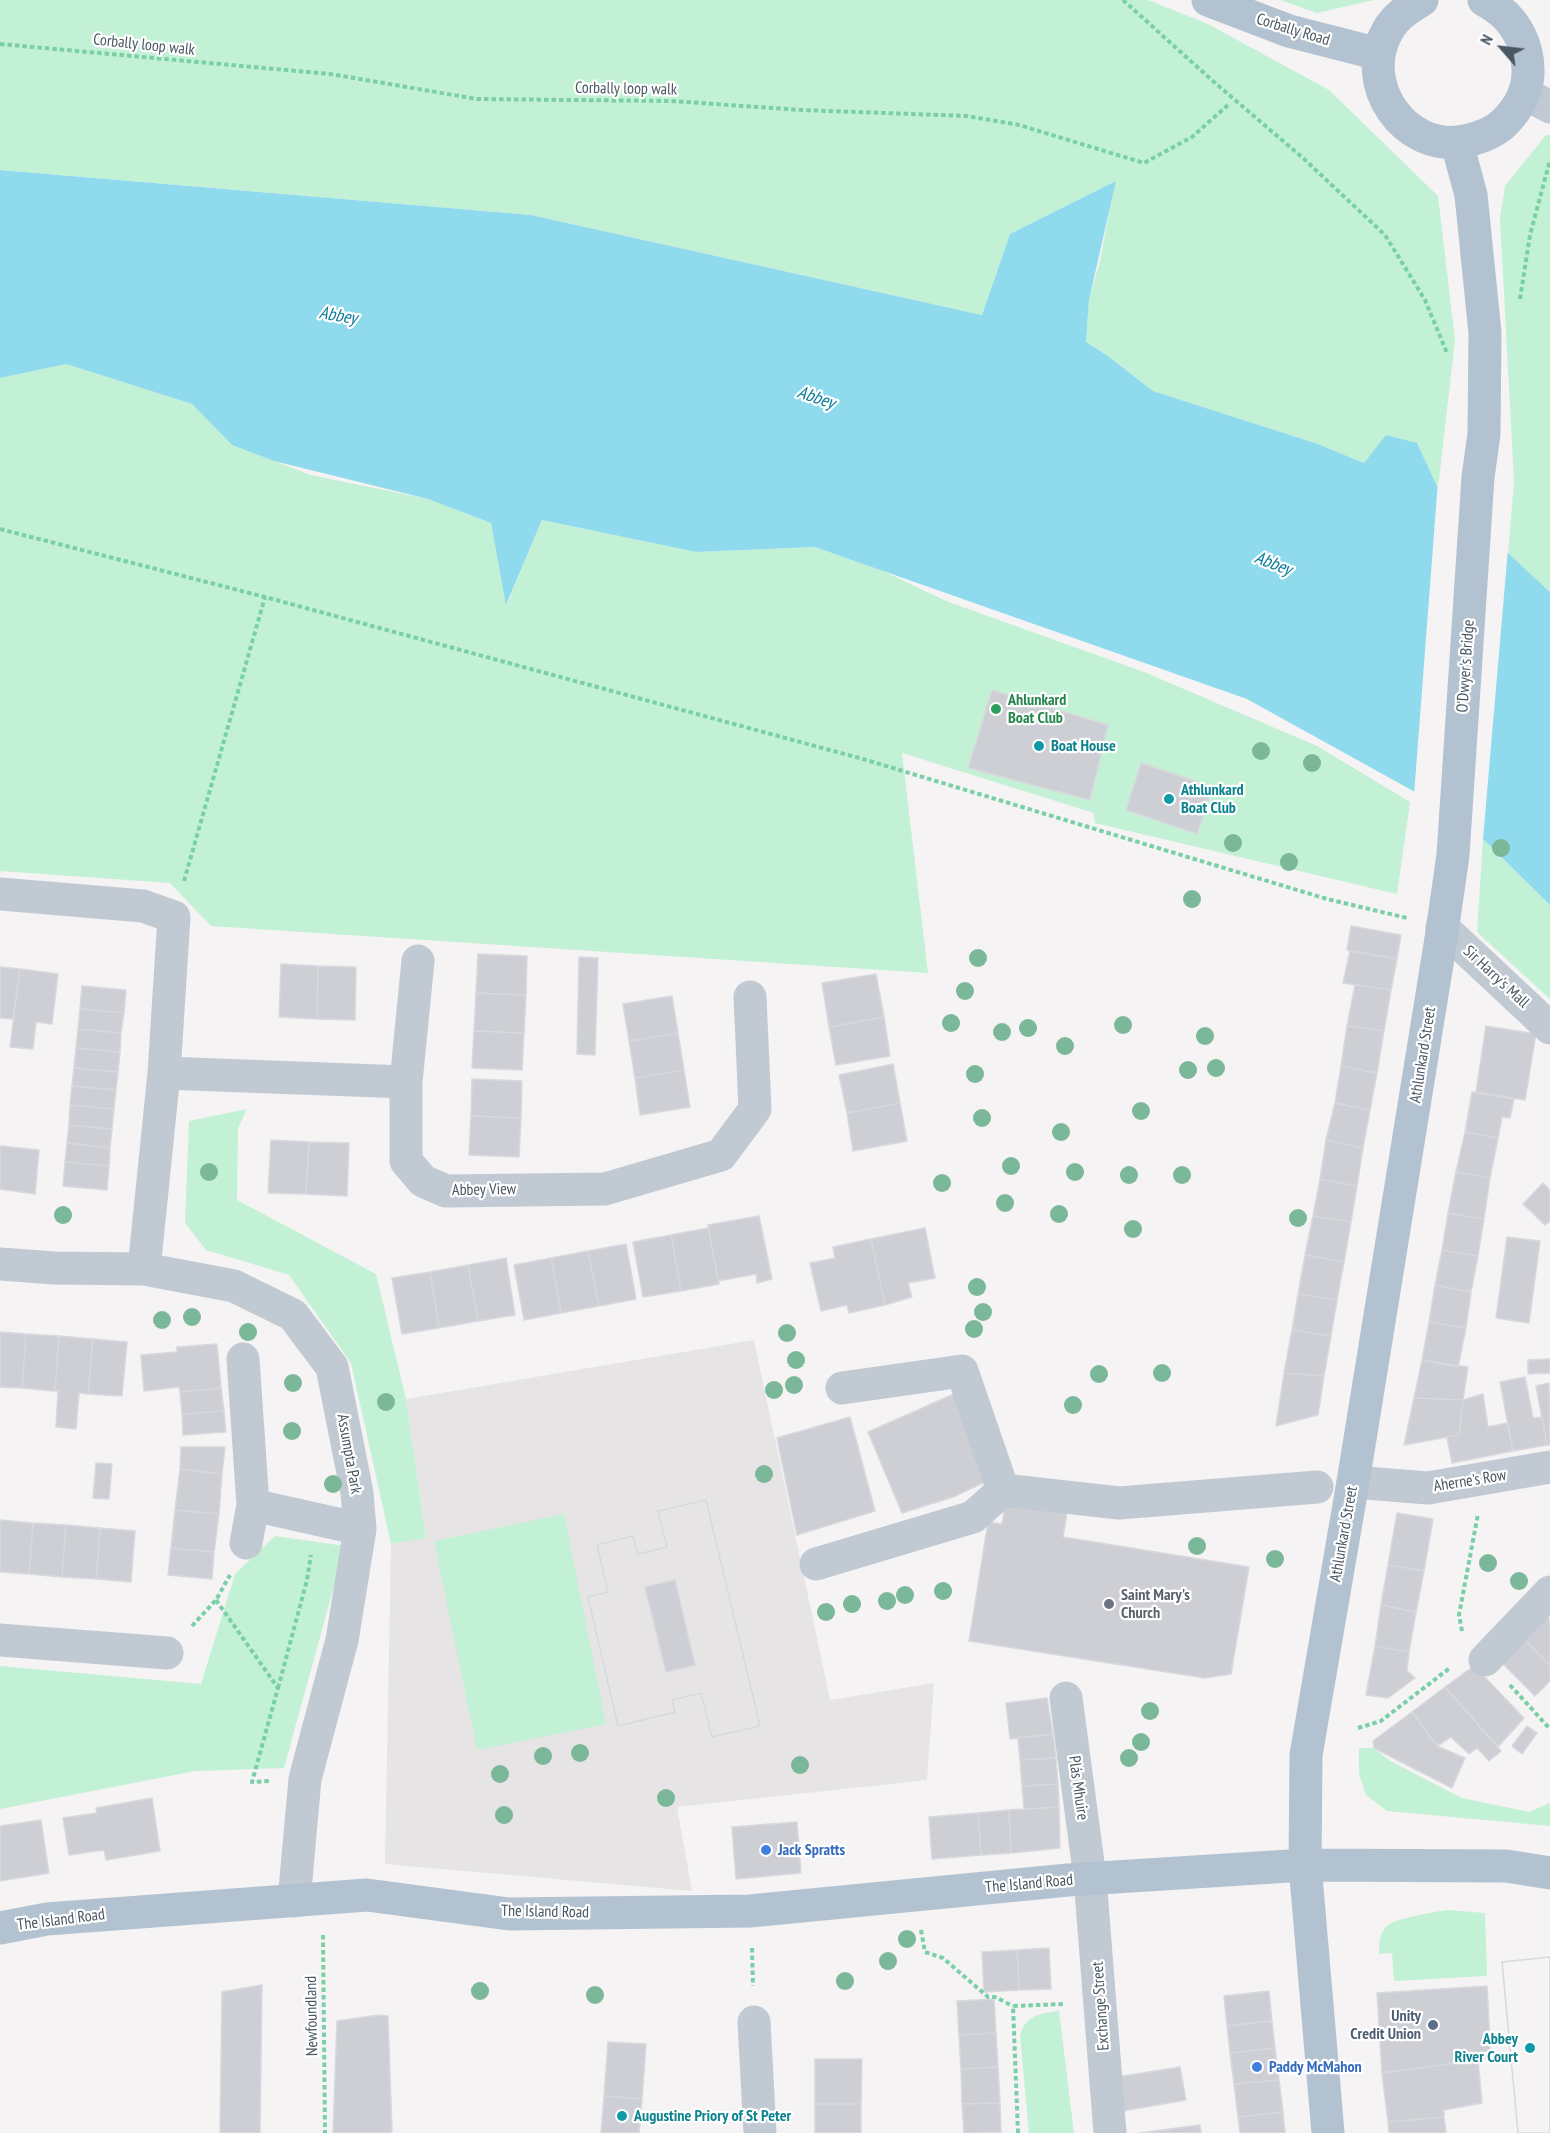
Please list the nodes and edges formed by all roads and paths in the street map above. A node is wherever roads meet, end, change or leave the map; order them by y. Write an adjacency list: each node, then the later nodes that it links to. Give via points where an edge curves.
1 (1123, 0): 10 (path, via 1385,235 1425,300)
2 (1208, 0): 6 (main road, Corbally Road, via 1289,31)
3 (1422, 0): 6 (main road, via 1404,10 1388,30)
4 (1498, 3): 7 (main road, via 1525,47)
5 (0, 44): 8 (path, Corbally loop walk, via 330,74 477,99 672,101 967,116 1019,125 1144,163 1192,137)
6 (1379, 54): 9 (main road, via 1384,99 1396,118 1435,141)
7 (1537, 100): 9 (main road, via 1479,139)
8 (1229, 104)
9 (1457, 143): 15 (main road, O'Dwyer's Bridge, via 1471,195 1485,333 1484,434 1453,855)
10 (1449, 359)
11 (0, 529): 12 (path)
12 (265, 597): 14 (path); 15 (path, via 863,759)
13 (0, 894): 14 (street, via 143,906)
14 (174, 917): 19 (street)
15 (1442, 933): 18 (street, Sir Harry's Mall); 26 (main road, Athlunkard Street)
16 (418, 961): 20 (street, Abbey View)
17 (750, 997): 20 (street, Abbey View, via 755,1109 721,1155 606,1189 446,1191 423,1181 406,1161)
18 (1550, 1028)
19 (164, 1073): 20 (street); 22 (street)
20 (406, 1082)
21 (0, 1264): 22 (street, Assumpta Park)
22 (144, 1269): 30 (street, Assumpta Park, via 234,1286 293,1315 332,1367 357,1492)
23 (243, 1359): 29 (street)
24 (842, 1388): 28 (street, via 962,1371)
25 (1550, 1467): 26 (street, Aherne's Row, via 1428,1488)
26 (1353, 1482): 41 (main road, Athlunkard Street, via 1306,1755)
27 (1317, 1487): 28 (street, via 1119,1503)
28 (1003, 1490): 32 (street, via 973,1517)
29 (253, 1505): 30 (street); 31 (street)
30 (360, 1529): 40 (street, Assumpta Park, via 342,1640)
31 (246, 1543): 34 (path)
32 (816, 1564)
33 (1550, 1592): 37 (street)
34 (216, 1600): 36 (path); 40 (path, via 278,1688 252,1782)
35 (0, 1640): 36 (street)
36 (167, 1653)
37 (1470, 1662): 39 (path, via 1381,1721)
38 (1066, 1698): 43 (street, Plás Mhuire)
39 (1358, 1728)
40 (305, 1779): 45 (street, Assumpta Park)
41 (1305, 1865): 42 (main road, The Island Road, via 1506,1866); 43 (main road, The Island Road); 55 (main road, Athlunkard Street)
42 (1550, 1873)
43 (1090, 1878): 44 (main road, The Island Road); 48 (street, Exchange Street)
44 (916, 1895): 46 (main road, The Island Road); 49 (path, via 925,1952 943,1958 988,1997)
45 (308, 1899): 46 (main road, The Island Road, via 367,1895 509,1914); 47 (main road, The Island Road, via 48,1919); 51 (path, Newfoundland)
46 (750, 1911): 50 (path)
47 (0, 1928)
48 (1100, 2002): 49 (path); 54 (street, Exchange Street)
49 (1013, 2006): 53 (path)
50 (754, 2022): 52 (street)
51 (325, 2133)
52 (760, 2133)
53 (1018, 2133)
54 (1110, 2133)
55 (1328, 2133)

